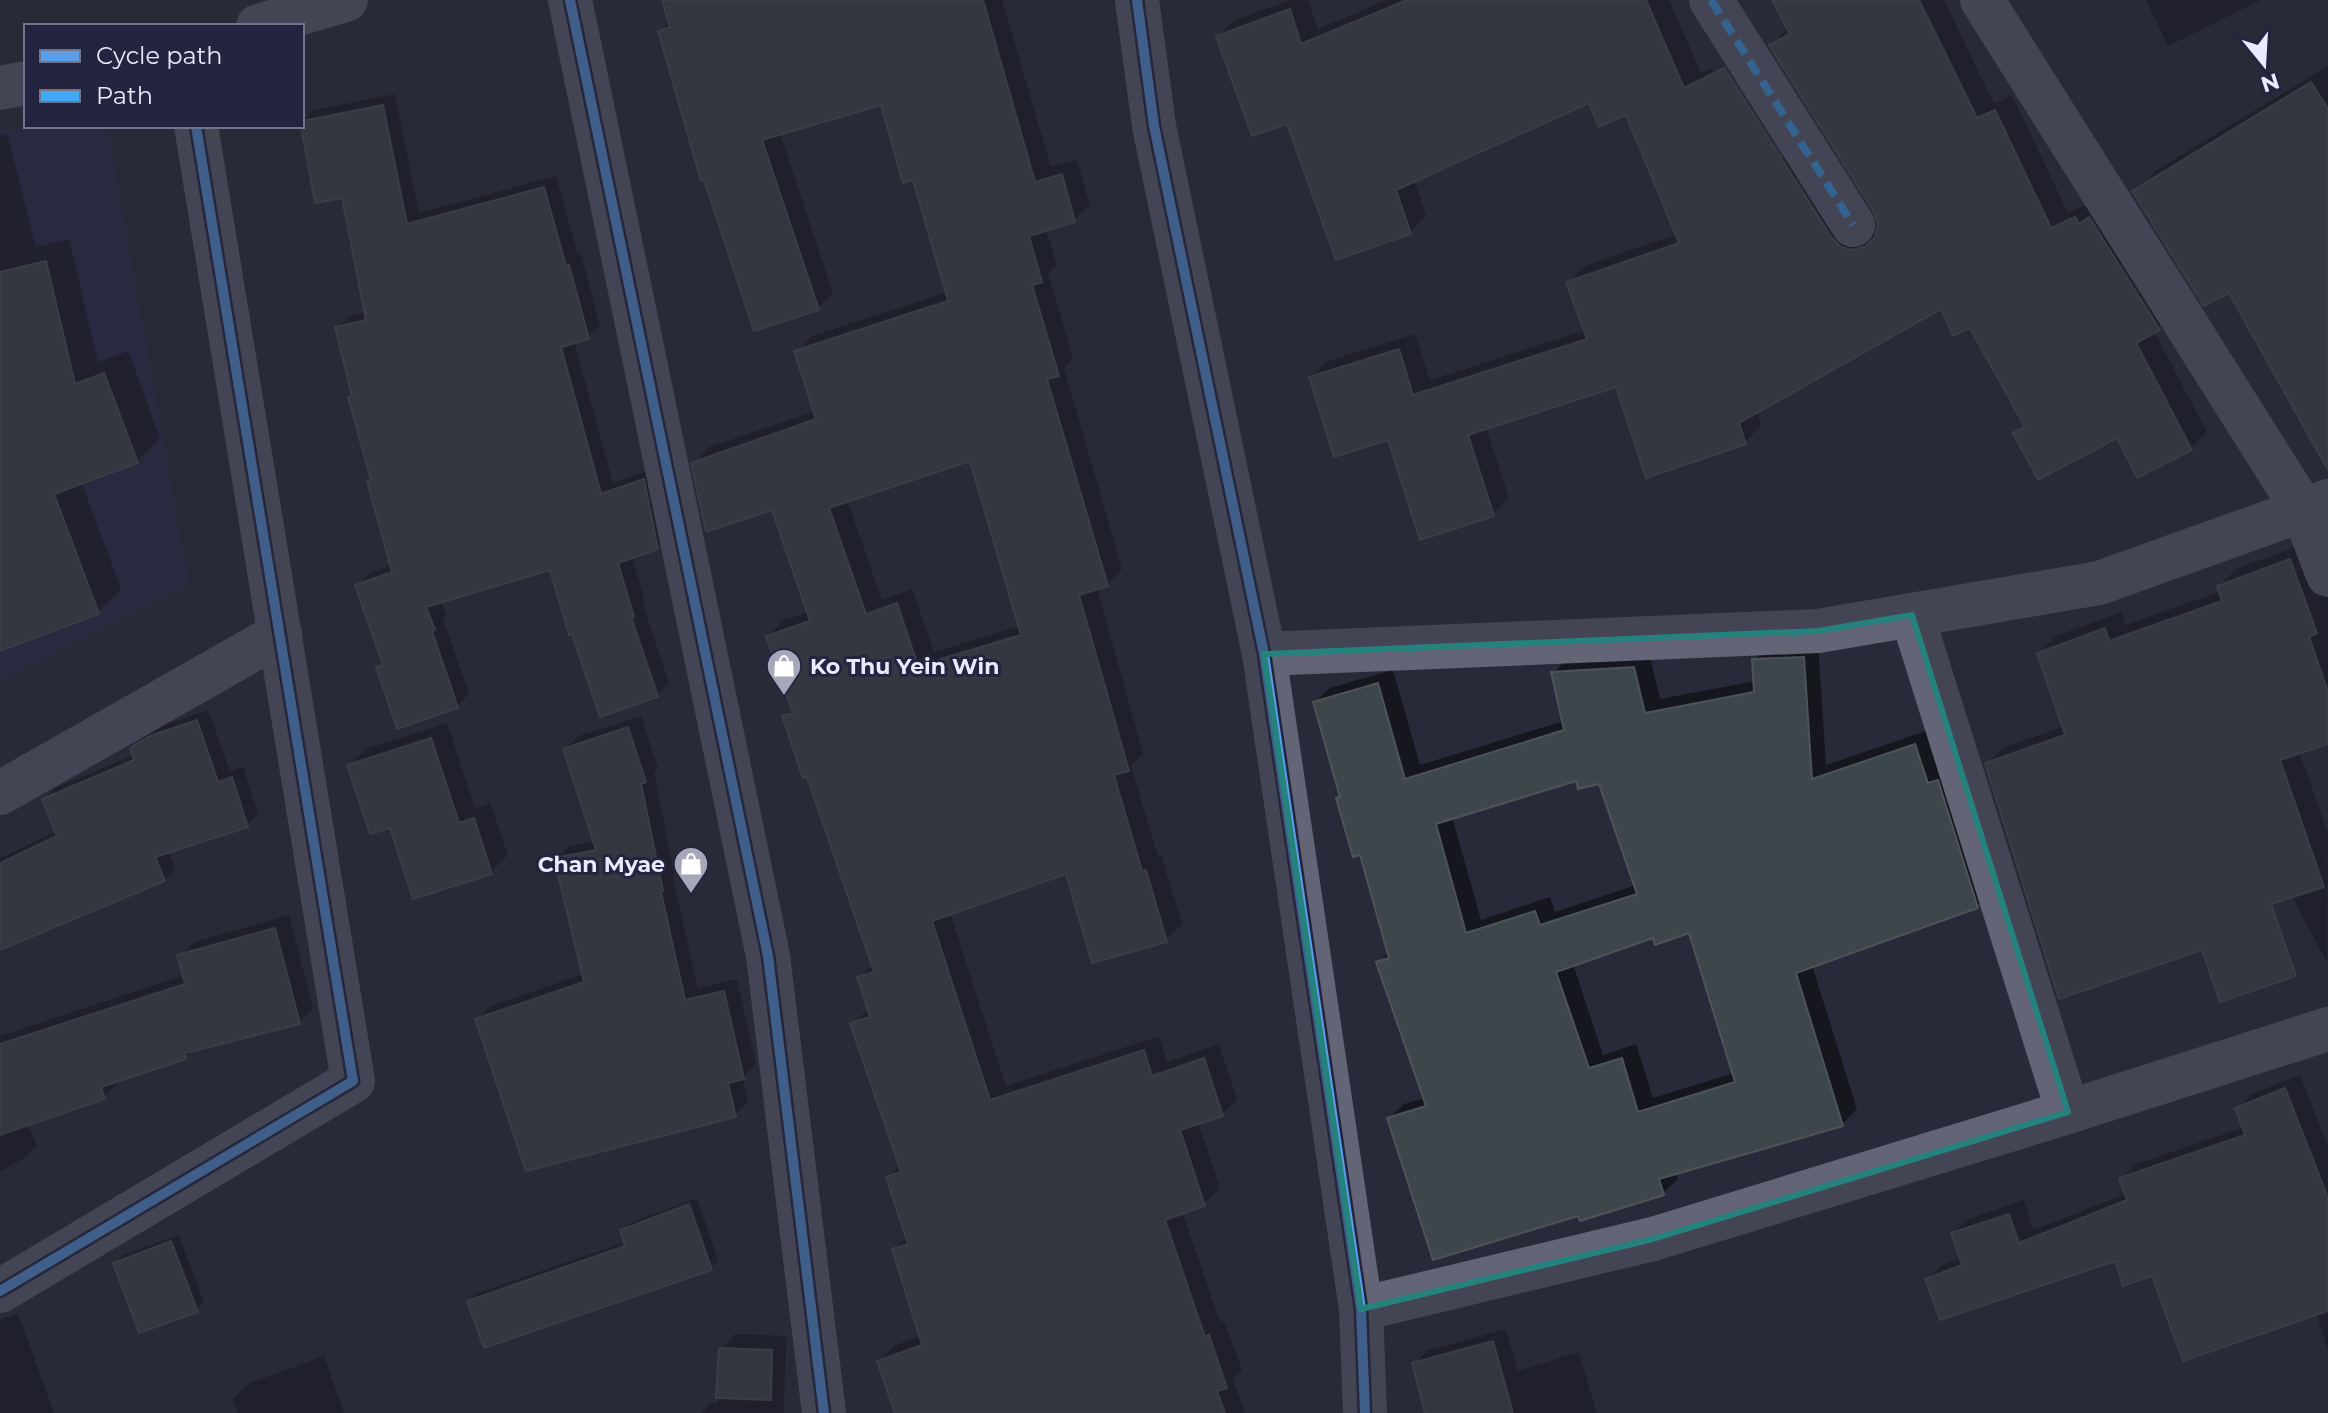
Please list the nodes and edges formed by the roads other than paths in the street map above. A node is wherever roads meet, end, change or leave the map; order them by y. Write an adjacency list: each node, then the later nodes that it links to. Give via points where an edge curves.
1 (346, 0): 6 (street)
2 (570, 0): 21 (street, via 768,956)
3 (1137, 0): 15 (street, via 1154,126)
4 (1711, 0): 10 (street)
5 (1982, 0): 11 (street)
6 (265, 24)
7 (24, 83): 8 (street)
8 (0, 88)
9 (196, 128): 14 (street)
10 (1853, 225)
11 (2316, 505): 12 (street); 13 (street, via 2099,583)
12 (2328, 575)
13 (1912, 615): 15 (street, via 1818,631); 18 (street)
14 (280, 634): 16 (street); 19 (street, via 353,1081)
15 (1264, 654): 20 (street)
16 (0, 793)
17 (2328, 1029): 18 (street)
18 (2068, 1112): 20 (street, via 1653,1239)
19 (0, 1291)
20 (1361, 1309): 22 (street)
21 (824, 1413)
22 (1365, 1413)

